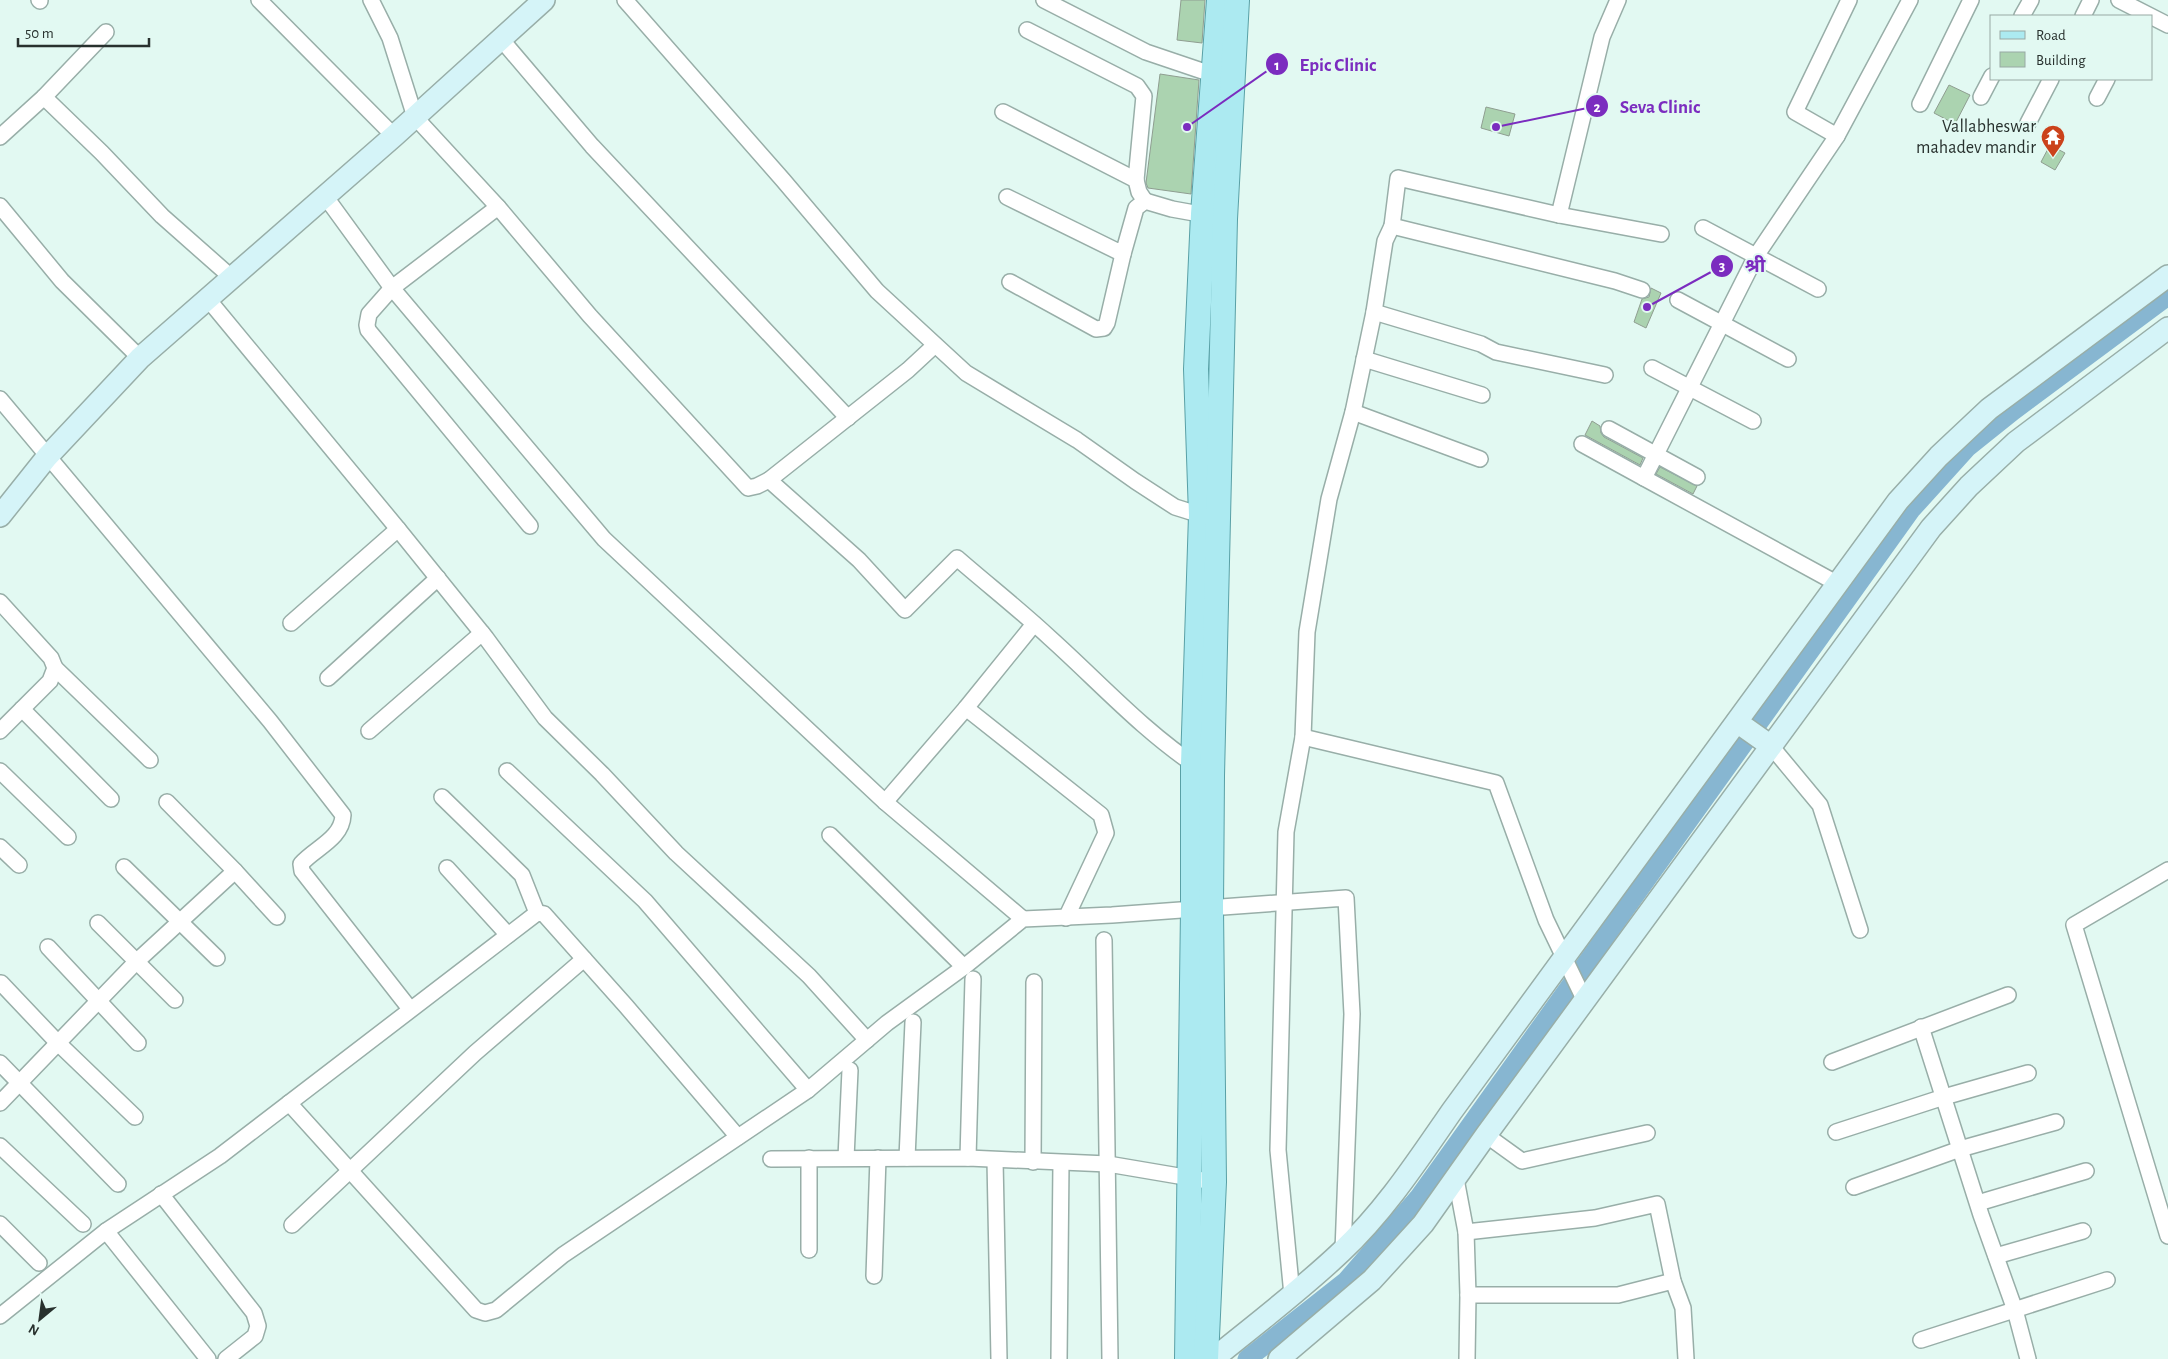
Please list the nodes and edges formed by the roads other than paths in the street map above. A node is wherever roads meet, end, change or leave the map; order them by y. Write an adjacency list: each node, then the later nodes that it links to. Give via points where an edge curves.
1 (259, 0): 34 (street)
2 (371, 0): 32 (street, via 390,38)
3 (544, 0): 22 (street)
4 (625, 0): 61 (street, via 877,291)
5 (1044, 0): 23 (street, via 1146,52)
6 (1219, 0): 23 (main road)
7 (1237, 0): 23 (main road)
8 (1618, 0): 43 (street, via 1602,37)
9 (1849, 0): 35 (street, via 1794,112)
10 (1910, 0): 35 (street)
11 (1970, 0): 30 (street)
12 (2031, 0): 16 (street)
13 (2092, 0): 17 (street)
14 (2119, 0): 15 (street)
15 (2140, 14)
16 (2023, 15)
17 (2084, 15)
18 (2153, 19): 19 (street)
19 (2168, 25)
20 (1027, 30): 37 (street, via 1136,86 1144,96)
21 (106, 32): 27 (street)
22 (501, 39): 32 (street); 71 (street, via 592,146)
23 (1222, 78): 44 (main road)
24 (1990, 80): 28 (street)
25 (2050, 80): 33 (street)
26 (2106, 80): 29 (street)
27 (44, 97): 36 (street); 51 (street, via 162,216)
28 (1981, 97)
29 (2097, 98)
30 (1920, 104)
31 (1003, 112): 37 (street)
32 (415, 117): 34 (street); 42 (street)
33 (2028, 123)
34 (394, 136): 38 (street)
35 (1837, 136): 49 (street)
36 (0, 137)
37 (1136, 180): 40 (street)
38 (325, 196): 51 (street); 53 (street)
39 (1007, 196): 48 (street)
40 (1145, 201): 44 (street); 48 (street, via 1136,208)
41 (0, 206): 62 (street, via 62,281)
42 (498, 207): 53 (street); 80 (street, via 590,316 748,488)
43 (1559, 215): 45 (street, via 1398,178); 47 (street)
44 (1214, 217): 82 (main road)
45 (1392, 226): 55 (street); 58 (street, via 1385,241)
46 (1703, 228): 49 (street)
47 (1661, 234)
48 (1123, 254): 52 (street, via 1104,328 1096,329)
49 (1756, 256): 54 (street); 59 (street)
50 (2168, 276): 86 (street, via 1989,409 1938,456 1898,502)
51 (231, 277): 56 (street)
52 (1010, 282)
53 (392, 288): 83 (street, via 369,314 368,330); 107 (street, via 604,539)
54 (1818, 289)
55 (1642, 290)
56 (207, 298): 62 (street); 84 (street)
57 (1678, 300): 59 (street)
58 (1374, 312): 63 (street); 66 (street, via 1481,344 1496,352)
59 (1722, 324): 64 (street); 67 (street)
60 (2168, 328): 99 (street, via 2016,442 1969,486 1931,528)
61 (935, 345): 71 (street); 82 (street, via 966,373 1077,440 1175,507)
62 (140, 358): 76 (street)
63 (1364, 359): 68 (street); 70 (street)
64 (1788, 359)
65 (1652, 368): 67 (street)
66 (1605, 375)
67 (1690, 387): 72 (street); 75 (street)
68 (1482, 395)
69 (0, 399): 76 (street)
70 (1353, 412): 77 (street); 98 (street, via 1329,499 1307,632)
71 (848, 418): 80 (street)
72 (1753, 421)
73 (1609, 429): 75 (street)
74 (1582, 444): 79 (street)
75 (1656, 454): 78 (street); 79 (street)
76 (47, 457): 81 (street); 139 (street, via 270,721 343,815 343,824 338,832 306,858 301,864 302,871)
77 (1480, 459)
78 (1697, 476)
79 (1644, 478): 86 (street)
80 (769, 480): 89 (street, via 859,560 905,610 957,558)
81 (0, 516)
82 (1209, 518): 101 (main road)
83 (530, 526)
84 (398, 529): 85 (street); 88 (street)
85 (438, 578): 90 (street); 92 (street)
86 (1838, 584): 95 (street)
87 (0, 602): 91 (street, via 51,658)
88 (291, 623)
89 (1034, 624): 94 (street); 101 (street, via 1112,698 1180,756)
90 (482, 633): 97 (street); 142 (street, via 545,718 676,853 809,976)
91 (55, 668): 93 (street, via 50,681); 100 (street)
92 (328, 678)
93 (22, 708): 96 (street); 105 (street)
94 (966, 708): 107 (street); 120 (street, via 1101,815 1106,833)
95 (1737, 722): 99 (street); 128 (street)
96 (1, 729)
97 (369, 731)
98 (1303, 737): 116 (street, via 1286,832); 128 (street, via 1496,783 1546,920)
99 (1770, 746): 124 (street, via 1820,805); 138 (street)
100 (150, 760)
101 (1202, 770): 117 (main road)
102 (0, 771): 109 (street)
103 (507, 771): 150 (street, via 645,901)
104 (442, 797): 118 (street, via 522,875)
105 (111, 799)
106 (167, 802): 115 (street)
107 (885, 802): 121 (street)
108 (830, 835): 132 (street)
109 (68, 837)
110 (0, 847): 111 (street)
111 (19, 865)
112 (124, 867): 122 (street)
113 (447, 868): 125 (street)
114 (2168, 870): 187 (street, via 2074,925)
115 (235, 871): 119 (street); 122 (street)
116 (1284, 903): 117 (street); 189 (street, via 1346,898 1352,1014); 195 (street, via 1278,1150)
117 (1202, 908): 120 (street); 174 (main road); 176 (main road)
118 (537, 913): 125 (street); 130 (street, via 544,914)
119 (277, 917)
120 (1066, 918): 121 (street)
121 (1023, 919): 132 (street)
122 (179, 920): 129 (street); 131 (street)
123 (98, 923): 131 (street)
124 (1860, 930)
125 (508, 935): 139 (street)
126 (1104, 940): 171 (street)
127 (48, 947): 137 (street)
128 (1565, 957): 138 (street); 189 (street, via 1391,1198)
129 (217, 958)
130 (584, 959): 159 (street); 172 (street, via 475,1053)
131 (136, 962): 136 (street); 137 (street)
132 (969, 973): 142 (street, via 887,1022); 166 (street)
133 (1034, 982): 169 (street)
134 (1, 983): 143 (street)
135 (2008, 995): 141 (street)
136 (175, 1000)
137 (99, 1001): 143 (street); 144 (street)
138 (1585, 1001): 158 (street)
139 (410, 1009): 153 (street)
140 (913, 1022): 165 (street)
141 (1921, 1027): 145 (street); 151 (street)
142 (867, 1040): 150 (street)
143 (58, 1043): 149 (street); 154 (street)
144 (138, 1043)
145 (1832, 1062)
146 (0, 1063): 149 (street)
147 (850, 1070): 163 (street)
148 (2028, 1073): 151 (street)
149 (20, 1082): 152 (street); 177 (street)
150 (808, 1090): 159 (street)
151 (1944, 1097): 156 (street); 161 (street)
152 (0, 1103)
153 (290, 1103): 172 (street); 179 (street, via 220,1156)
154 (135, 1117)
155 (2056, 1122): 161 (street)
156 (1836, 1132)
157 (1646, 1133): 158 (street, via 1522,1161)
158 (1486, 1135): 175 (street)
159 (738, 1137): 172 (street, via 562,1256 496,1310 485,1313 476,1310)
160 (0, 1146): 182 (street)
161 (1960, 1149): 178 (street); 180 (street)
162 (809, 1158): 163 (street); 167 (street); 188 (street)
163 (846, 1158): 164 (street)
164 (878, 1158): 165 (street); 192 (street)
165 (907, 1158): 166 (street)
166 (968, 1158): 168 (street)
167 (771, 1159)
168 (995, 1160): 169 (street); 202 (street)
169 (1033, 1162): 170 (street)
170 (1061, 1163): 171 (street); 203 (street)
171 (1108, 1164): 174 (street); 204 (street)
172 (349, 1171): 183 (street)
173 (2086, 1171): 180 (street)
174 (1188, 1178): 176 (street); 205 (main road)
175 (1456, 1178): 186 (street); 208 (street, via 1423,1224 1372,1280)
176 (1214, 1182): 206 (main road)
177 (118, 1184)
178 (1854, 1187)
179 (161, 1194): 185 (street); 201 (street, via 254,1313 258,1326 255,1336)
180 (1978, 1203): 190 (street)
181 (0, 1224): 191 (street)
182 (83, 1224)
183 (292, 1225)
184 (2083, 1230): 190 (street)
185 (106, 1231): 198 (street); 200 (street)
186 (1466, 1232): 194 (street, via 1595,1218 1656,1204); 196 (street)
187 (2168, 1236)
188 (810, 1250)
189 (1342, 1251): 195 (street)
190 (1996, 1256): 197 (street)
191 (39, 1263)
192 (874, 1276)
193 (2107, 1280): 197 (street)
194 (1673, 1281): 196 (street, via 1618,1295); 210 (street, via 1683,1308)
195 (1292, 1295): 207 (street)
196 (1468, 1295): 209 (street)
197 (2015, 1310): 199 (street); 211 (street)
198 (0, 1316)
199 (1921, 1340)
200 (208, 1359)
201 (226, 1359)
202 (999, 1359)
203 (1058, 1359)
204 (1110, 1359)
205 (1187, 1359)
206 (1206, 1359)
207 (1212, 1359)
208 (1279, 1359)
209 (1467, 1359)
210 (1686, 1359)
211 (2028, 1359)

